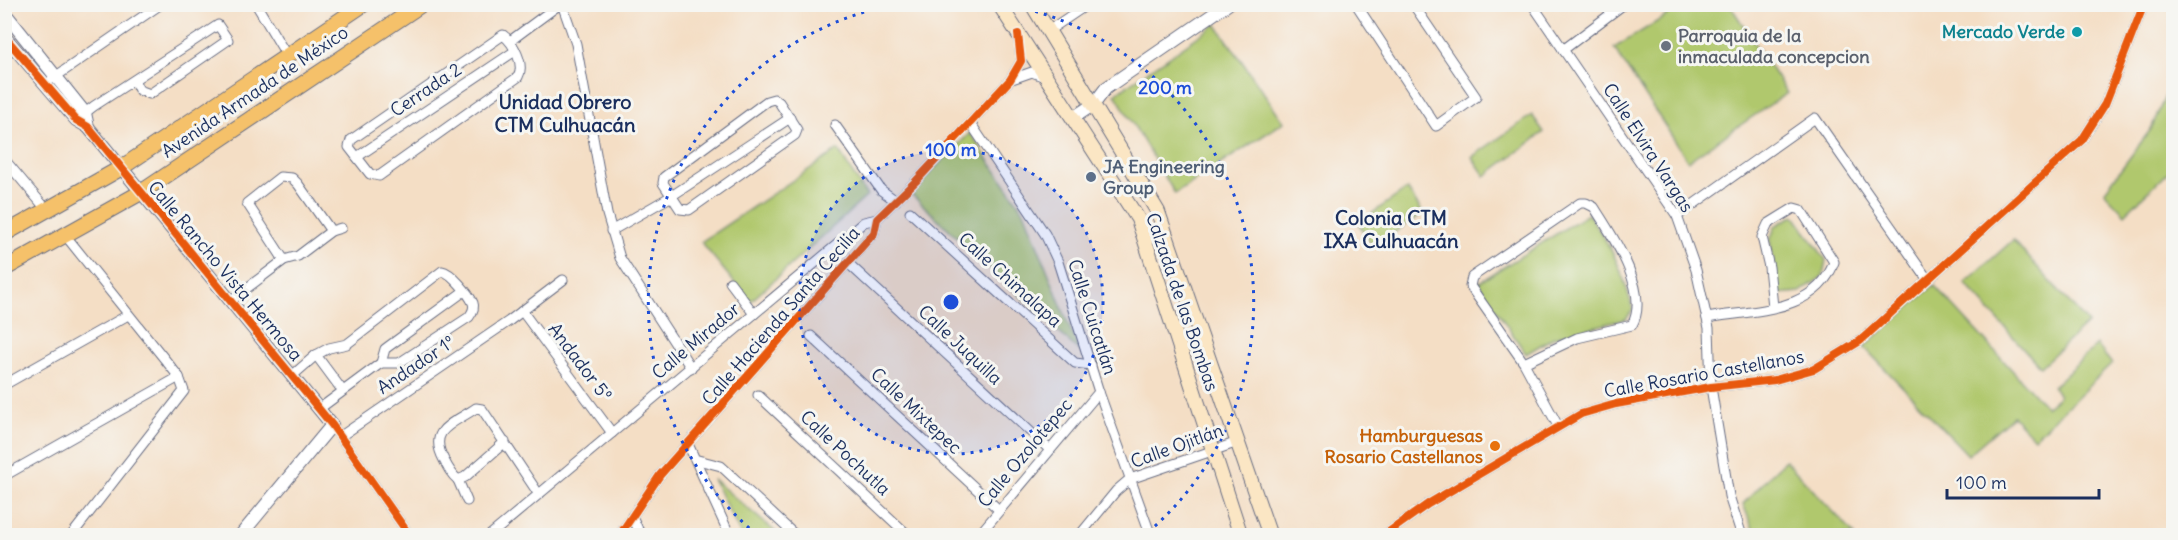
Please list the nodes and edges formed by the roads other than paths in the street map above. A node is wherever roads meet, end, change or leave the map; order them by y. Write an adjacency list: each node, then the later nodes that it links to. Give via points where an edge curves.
1 (161, 4): 25 (street)
2 (256, 4): 24 (street)
3 (364, 4): 24 (main road, Avenida Armada de México)
4 (422, 4): 41 (main road, Avenida Armada de México)
5 (561, 4): 21 (street); 50 (street, via 576,44)
6 (999, 4): 19 (main road, Calzada de las Bombas)
7 (1032, 4): 18 (main road, Calzada de las Bombas)
8 (1088, 4): 18 (street)
9 (1228, 4): 30 (street, via 1106,88)
10 (1356, 4): 11 (street, via 1437,126 1476,97)
11 (1413, 4)
12 (1532, 4): 22 (street, Calle Elvira Vargas)
13 (1624, 4): 22 (street)
14 (2144, 4): 57 (street, Calle Rosario Castellanos, via 2105,104 2082,140)
15 (2165, 4): 16 (street)
16 (2174, 8)
17 (4, 12): 25 (street, Calle Rancho Vista Hermosa)
18 (1048, 31): 30 (main road, Calzada de las Bombas)
19 (1018, 34): 26 (main road, Calzada de las Bombas); 28 (street, Calle Hacienda Santa Cecilia, via 1021,61)
20 (4, 36): 29 (street, Calle Rancho Vista Hermosa)
21 (510, 41): 23 (street); 36 (street, via 499,36 353,138 349,147)
22 (1563, 50): 46 (street, Calle Elvira Vargas)
23 (514, 51): 36 (street, Cerrada 2); 36 (street, via 522,68 518,77 379,176 370,174)
24 (287, 56): 39 (main road, Avenida Armada de México)
25 (55, 76): 29 (street); 31 (street, Calle Rancho Vista Hermosa)
26 (1047, 78): 28 (street, via 1027,73); 33 (main road, Calzada de las Bombas)
27 (134, 80): 27 (street, via 218,25 228,40 150,94 139,90); 31 (street)
28 (1010, 80): 34 (street, Calle Hacienda Santa Cecilia)
29 (44, 84): 31 (street, Calle Rancho Vista Hermosa)
30 (1094, 104): 33 (street); 38 (main road, Calzada de las Bombas)
31 (81, 116): 39 (street, Calle Rancho Vista Hermosa)
32 (790, 118): 42 (street); 42 (street, via 797,130 795,135 689,210 680,209); 42 (street, via 779,102 767,101 664,177)
33 (1073, 118): 40 (main road, Calzada de las Bombas)
34 (970, 124): 43 (street, Calle Hacienda Santa Cecilia); 70 (street, Calle Cuicatlán, via 1046,234)
35 (835, 125): 43 (street, via 881,190)
36 (357, 157)
37 (4, 159): 44 (street)
38 (1133, 167): 40 (main road); 85 (main road, Calzada de las Bombas, via 1168,237)
39 (121, 168): 41 (street, Calle Rancho Vista Hermosa); 44 (main road, Avenida Armada de México)
40 (1113, 179): 88 (main road, Calzada de las Bombas, via 1138,219)
41 (140, 193): 52 (main road, Avenida Armada de México); 60 (street, Calle Rancho Vista Hermosa)
42 (670, 197): 50 (street)
43 (896, 201): 47 (street, Calle Hacienda Santa Cecilia)
44 (47, 210): 51 (main road, Avenida Armada de México)
45 (910, 212): 70 (street, Calle Chimalapa, via 1076,363)
46 (1677, 216): 57 (street, via 1815,118); 65 (street, Calle Elvira Vargas)
47 (877, 219): 54 (street, Calle Hacienda Santa Cecilia, via 874,233); 63 (street, Calle Mirador, via 864,222)
48 (341, 228): 49 (street)
49 (331, 231): 53 (street, via 298,256); 53 (street, via 298,184 292,178 280,177 247,203)
50 (611, 231): 71 (street, via 620,258)
51 (4, 234)
52 (65, 235): 55 (main road, Avenida Armada de México); 64 (street)
53 (284, 260): 60 (street)
54 (849, 264): 86 (street, Calle Hacienda Santa Cecilia); 87 (street, Calle Juquilla)
55 (4, 269)
56 (563, 280): 62 (street, Andador 1º)
57 (1928, 280): 75 (street, Calle Rosario Castellanos, via 1860,341 1814,369 1775,380)
58 (730, 282): 63 (street)
59 (464, 292): 67 (street, via 449,273 442,271 347,344); 68 (street, via 385,349); 68 (street, via 473,304 469,317 399,363)
60 (230, 301): 72 (street, Calle Rancho Vista Hermosa)
61 (1773, 307): 61 (street, via 1762,237 1768,224 1794,208 1801,210 1834,262 1830,277 1817,290 1798,302); 65 (street)
62 (522, 311): 82 (street, Andador 5º); 83 (street, Andador 1º)
63 (754, 314): 71 (street, Calle Mirador)
64 (128, 315): 73 (street); 74 (street)
65 (1707, 318): 75 (street, Calle Elvira Vargas)
66 (811, 336): 95 (street, Calle Mixtepec)
67 (315, 356): 72 (street); 76 (street)
68 (381, 363): 76 (street)
69 (1524, 363): 69 (street, via 1577,338 1632,326 1638,314 1625,258 1594,207 1587,203 1580,203 1470,282); 81 (street)
70 (1091, 365): 77 (street, Calle Cuicatlán)
71 (691, 368): 82 (street, Calle Mirador)
72 (292, 376): 79 (street, Calle Rancho Vista Hermosa)
73 (179, 377): 90 (street); 97 (street, via 182,398)
74 (4, 385)
75 (1712, 387): 81 (street, Calle Rosario Castellanos, via 1616,404 1581,414); 112 (street, Calle Elvira Vargas, via 1729,496)
76 (342, 390): 79 (street)
77 (1099, 392): 87 (street, Calle Ozolotepec); 91 (street, Calle Cuicatlán)
78 (758, 395): 105 (street, Calle Pochutla)
79 (319, 409): 80 (street, Calle Rancho Vista Hermosa)
80 (333, 425): 83 (street, Calle Rancho Vista Hermosa); 98 (street)
81 (1558, 426): 111 (street, Calle Rosario Castellanos, via 1428,504)
82 (612, 433): 93 (street, Calle Mirador)
83 (341, 436): 99 (street, Calle Rancho Vista Hermosa)
84 (504, 442): 92 (street); 92 (street, via 482,409 476,408 443,431 436,438 436,447); 93 (street)
85 (1238, 442): 88 (street, Calle Ojitlán); 110 (main road, Calzada de las Bombas)
86 (688, 444): 89 (street); 96 (street, Calle Hacienda Santa Cecilia)
87 (1049, 449): 95 (street, Calle Ozolotepec)
88 (1213, 450): 91 (street, Calle Ojitlán); 109 (main road, Calzada de las Bombas)
89 (698, 460): 103 (street, via 705,486); 104 (street, via 721,466)
90 (4, 476)
91 (1130, 479): 107 (street, Calle Ojitlán); 108 (street, Calle Cuicatlán)
92 (458, 480): 94 (street)
93 (538, 493): 100 (street, Calle Mirador)
94 (467, 501)
95 (999, 510): 106 (street, Calle Ozolotepec)
96 (632, 516): 101 (street, Calle Hacienda Santa Cecilia); 102 (street)
97 (71, 536)
98 (240, 536)
99 (410, 536)
100 (489, 536)
101 (619, 536)
102 (641, 536)
103 (730, 536)
104 (796, 536)
105 (909, 536)
106 (978, 536)
107 (1079, 536)
108 (1150, 536)
109 (1241, 536)
110 (1270, 536)
111 (1383, 536)
112 (1742, 536)

